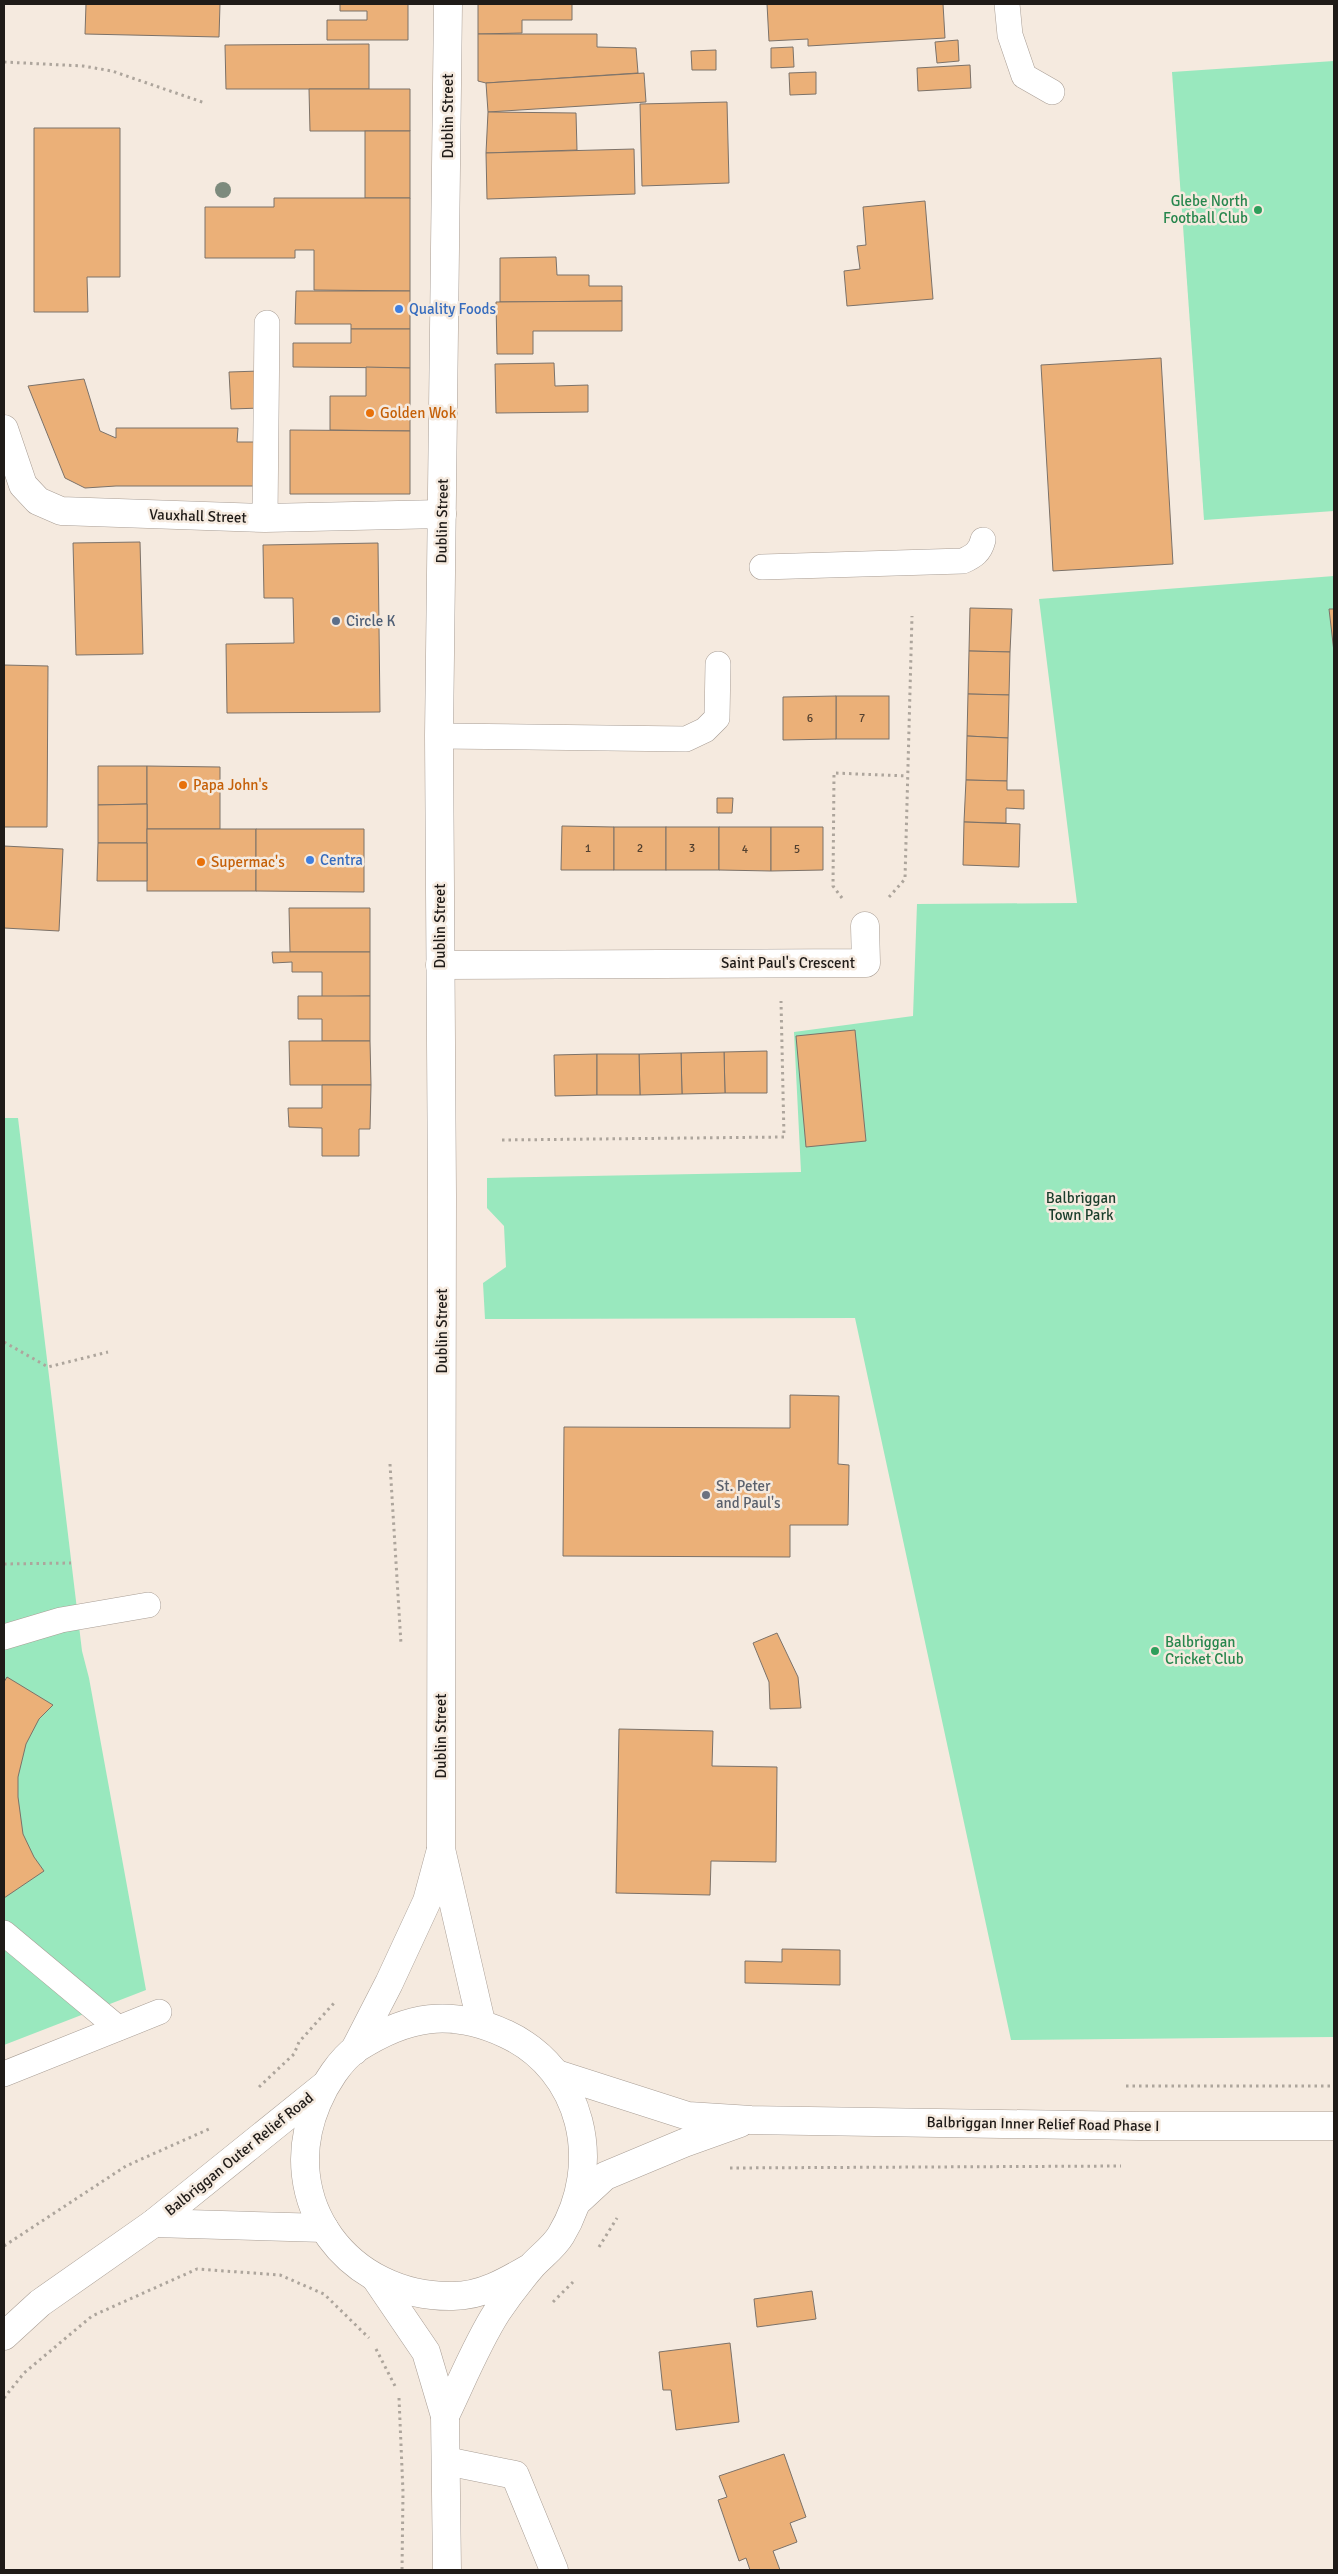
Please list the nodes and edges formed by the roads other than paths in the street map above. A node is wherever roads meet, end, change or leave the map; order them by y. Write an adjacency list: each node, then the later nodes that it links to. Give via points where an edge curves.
1 (448, 4): 6 (main road, Dublin Street)
2 (1007, 4): 3 (lane, via 1010,35 1024,76)
3 (1052, 92)
4 (267, 323): 7 (lane)
5 (4, 429): 7 (main road, Vauxhall Street, via 23,484 38,501 61,511)
6 (442, 514): 7 (main road, Vauxhall Street); 11 (main road, Dublin Street)
7 (265, 518)
8 (983, 540): 9 (lane, via 974,556 963,561)
9 (762, 567)
10 (718, 664): 11 (lane, via 717,718 705,730 686,739)
11 (439, 736): 13 (main road, Dublin Street)
12 (865, 926): 13 (main road, Saint Paul's Crescent, via 866,963)
13 (440, 965): 16 (main road, Dublin Street)
14 (148, 1605): 15 (lane, via 61,1620)
15 (4, 1638)
16 (441, 1849): 19 (main road, Dublin Street); 21 (main road, Dublin Street, via 427,1901)
17 (4, 1933): 20 (lane)
18 (159, 2012): 20 (lane)
19 (481, 2022): 21 (main road, via 436,2017 392,2027); 23 (main road, via 524,2042)
20 (118, 2028): 22 (lane)
21 (354, 2050): 24 (main road)
22 (4, 2074)
23 (557, 2074): 25 (main road, Balbriggan Inner Relief Road Phase I, via 688,2116); 27 (main road, via 578,2114 584,2157)
24 (324, 2086): 28 (main road, Balbriggan Outer Relief Road); 29 (main road, via 309,2120 304,2157 309,2194)
25 (751, 2120): 26 (main road, Balbriggan Inner Relief Road Phase I); 27 (main road, Balbriggan Inner Relief Road Phase I, via 684,2143 605,2176)
26 (1334, 2126)
27 (578, 2201): 30 (main road, via 560,2237)
28 (154, 2224): 29 (main road, Balbriggan Outer Relief Road); 32 (main road, Balbriggan Outer Relief Road, via 40,2303)
29 (324, 2228): 31 (main road, via 347,2258)
30 (531, 2267): 31 (main road, via 496,2287 456,2297 415,2294); 33 (main road, via 496,2313)
31 (377, 2280): 33 (main road, via 426,2352)
32 (4, 2336)
33 (445, 2416): 34 (main road)
34 (446, 2461): 35 (main road); 36 (main road, via 515,2475)
35 (447, 2570)
36 (554, 2570)

